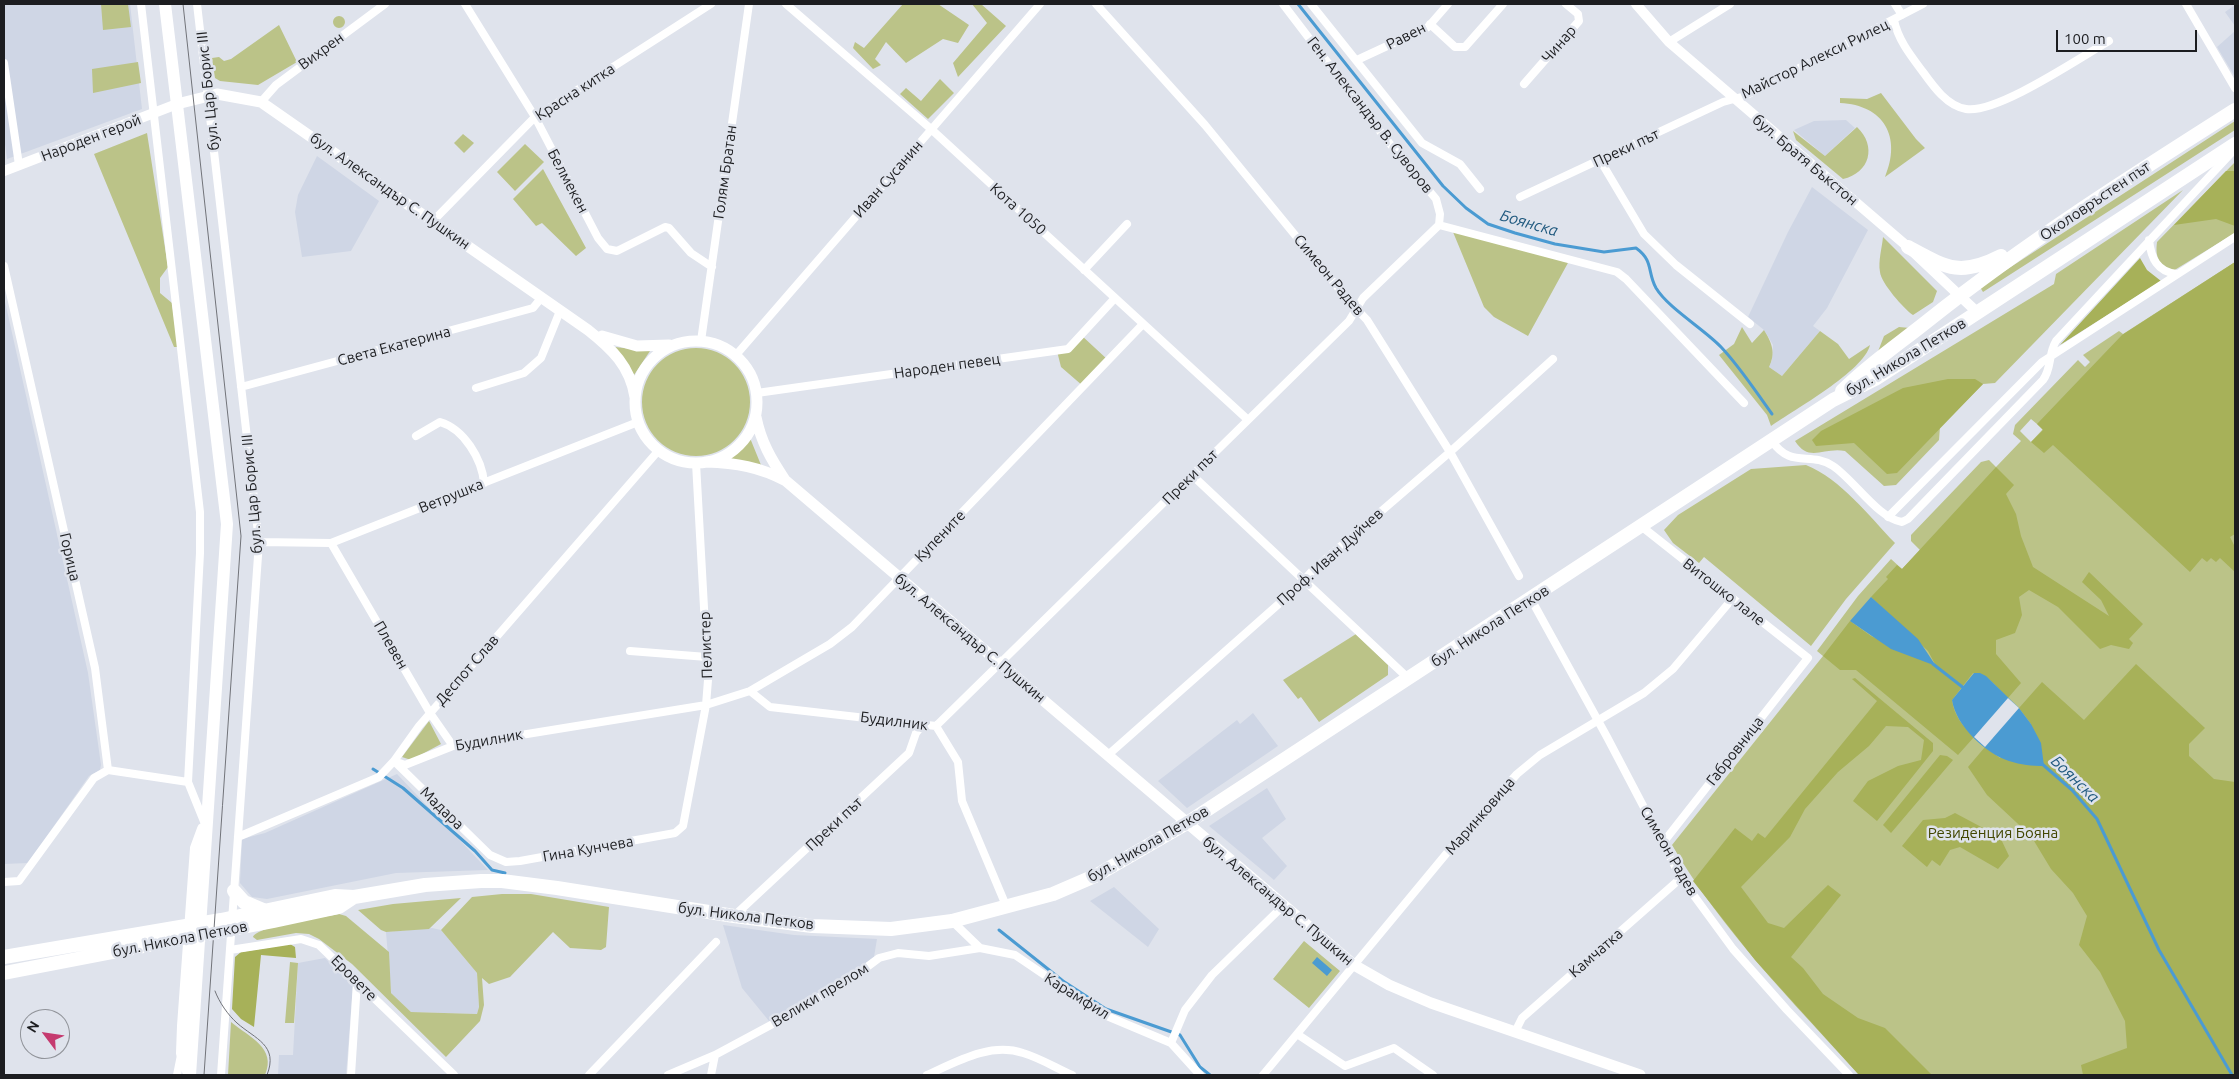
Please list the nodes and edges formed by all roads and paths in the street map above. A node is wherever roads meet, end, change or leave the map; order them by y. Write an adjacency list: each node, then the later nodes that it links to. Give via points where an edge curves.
1 (141, 4): 35 (street)
2 (165, 4): 33 (main road, бул. Цар Борис III)
3 (197, 4): 30 (street, бул. Цар Борис III)
4 (385, 4): 32 (street, Вихрен, via 276,85)
5 (464, 4): 36 (street, Белмекен)
6 (711, 4): 36 (street, Красна китка)
7 (749, 4): 53 (street, Голям Братан)
8 (786, 4): 37 (street, Кота 1050)
9 (1040, 4): 37 (street, Иван Сусанин)
10 (1096, 4): 59 (street, Симеон Радев, via 1205,125)
11 (1283, 4): 47 (street, Ген. Александър В. Суворов, via 1386,139 1436,198)
12 (1311, 4): 26 (street, Ген. Александър В. Суворов)
13 (1448, 4): 23 (street, Равен)
14 (1503, 4): 23 (street, via 1465,47 1455,47)
15 (1566, 4): 28 (street, Чинар, via 1578,14 1579,21)
16 (1636, 4): 25 (street, бул. Братя Бъкстон)
17 (1730, 4): 25 (street)
18 (1895, 4): 21 (street)
19 (1924, 4): 21 (street, Майстор Алекси Рилец)
20 (2186, 4): 29 (street)
21 (1902, 15): 22 (street, Майстор Алекси Рилец)
22 (1894, 20): 24 (street, via 1896,33 1934,88 1966,109 1982,109 2002,101); 31 (street, Майстор Алекси Рилец, via 1745,96)
23 (1430, 24): 26 (street, Равен)
24 (2109, 41)
25 (1669, 42): 31 (street, бул. Братя Бъкстон)
26 (1357, 60): 43 (street, Ген. Александър В. Суворов, via 1422,143 1460,164)
27 (4, 63): 41 (street)
28 (1524, 84)
29 (2235, 88)
30 (209, 95): 32 (main road, бул. Александър С. Пушкин); 33 (main road, бул. Александър С. Пушкин); 70 (street, бул. Цар Борис III)
31 (1732, 98): 40 (street, Преки път); 51 (street, бул. Братя Бъкстон)
32 (261, 102): 45 (main road, бул. Александър С. Пушкин)
33 (177, 104): 35 (street, Народен герой); 115 (main road, бул. Цар Борис III, via 227,524)
34 (2235, 110): 50 (highway, Околовръстен път)
35 (154, 114): 41 (street, Народен герой); 113 (street, via 201,530)
36 (535, 117): 45 (street, Красна китка); 53 (street, Белмекен, via 598,238 607,249 617,251 665,227 691,253)
37 (930, 129): 54 (street, Кота 1050); 67 (street, Иван Сусанин)
38 (2235, 144): 61 (highway, Околовръстен път)
39 (2235, 149): 49 (street)
40 (1600, 160): 44 (street, Преки път); 63 (street, via 1644,234 1676,265)
41 (19, 166): 42 (street, Народен герой)
42 (4, 171)
43 (1480, 189)
44 (1520, 196)
45 (433, 222): 57 (main road, бул. Александър С. Пушкин)
46 (1127, 224): 54 (street)
47 (1439, 225): 59 (street, Преки път, via 1363,298); 75 (street, via 1617,272)
48 (2235, 237): 55 (street)
49 (2148, 240): 55 (street, via 2157,266); 68 (street, via 2056,341)
50 (2027, 246): 51 (highway, via 1985,264 1961,269 1937,262); 56 (highway, Околовръстен път)
51 (1908, 247): 56 (street, бул. Братя Бъкстон)
52 (4, 266): 112 (street, Горица, via 95,668)
53 (712, 266): 65 (street, Голям Братан)
54 (1084, 270): 58 (street, Кота 1050)
55 (2177, 274): 68 (street)
56 (1959, 296): 61 (street, бул. Братя Бъкстон); 74 (highway, бул. Никола Петков, via 1868,365)
57 (542, 298): 60 (main road, бул. Александър С. Пушкин); 70 (street, Света Екатерина, via 534,308)
58 (1115, 298): 62 (street, Кота 1050); 72 (street, Народен певец, via 1068,350)
59 (1357, 309): 77 (street, Преки път, via 1349,321); 82 (street, Симеон Радев, via 1368,320)
60 (560, 310): 64 (main road, бул. Александър С. Пушкин); 71 (street, via 541,358 524,373)
61 (1978, 313): 74 (highway, бул. Никола Петков, via 1875,379)
62 (1143, 324): 77 (street, Кота 1050); 94 (street, Купените)
63 (1750, 324)
64 (588, 330): 66 (main road, бул. Александър С. Пушкин, via 616,342 649,348); 73 (main road, бул. Александър С. Пушкин, via 612,349 623,363 633,382)
65 (701, 341): 66 (main road); 67 (main road, via 720,345)
66 (676, 344): 73 (main road, via 660,352 647,366)
67 (736, 355): 72 (main road, via 752,376)
68 (2051, 355): 83 (street); 85 (street, via 2049,372 2043,380)
69 (1553, 359): 82 (street, Проф. Иван Дуйчев)
70 (241, 387): 91 (street, бул. Цар Борис III)
71 (476, 388)
72 (757, 393): 76 (main road)
73 (635, 397): 78 (main road)
74 (1833, 400): 80 (highway, бул. Никола Петков)
75 (1744, 403)
76 (756, 417): 84 (main road, via 748,436 739,446 725,456); 87 (main road, бул. Александър С. Пушкин, via 764,446)
77 (1247, 419): 86 (street, Преки път)
78 (638, 422): 81 (main road, via 646,438); 88 (street, Ветрушка)
79 (416, 436): 88 (street, via 440,422 454,430 474,452)
80 (1772, 441): 89 (street, via 1780,453 1791,458 1820,461 1832,466); 90 (highway, бул. Никола Петков)
81 (659, 450): 84 (main road, via 676,460); 105 (street, Деспот Слав)
82 (1450, 452): 93 (street, Симеон Радев); 95 (street, Проф. Иван Дуйчев)
83 (1947, 457): 85 (street, via 1958,458); 89 (street)
84 (701, 463): 87 (main road, бул. Александър С. Пушкин, via 746,465); 99 (street, Пелистер)
85 (1958, 468): 89 (street, via 1908,519 1902,522)
86 (1192, 475): 95 (street); 101 (street, Преки път)
87 (786, 481): 94 (main road, бул. Александър С. Пушкин)
88 (484, 483): 92 (street, Ветрушка)
89 (1888, 516)
90 (1641, 526): 96 (street, Витошко лале); 97 (highway, бул. Никола Петков)
91 (260, 542): 92 (street, Ветрушка); 117 (street, бул. Цар Борис III)
92 (331, 543): 105 (street, Плевен)
93 (1520, 576)
94 (900, 578): 101 (main road, бул. Александър С. Пушкин); 103 (street, Купените, via 852,627 830,644)
95 (1305, 579): 102 (street); 110 (street, Проф. Иван Дуйчев)
96 (1733, 598): 100 (street, Витошко лале); 106 (street, Маринковица, via 1673,669 1644,693)
97 (1531, 599): 102 (highway, бул. Никола Петков); 106 (street, Симеон Радев)
98 (630, 651): 99 (street)
99 (707, 657): 104 (street, Пелистер)
100 (1808, 658): 118 (street, Габровница)
101 (1000, 663): 108 (street, Преки път); 110 (main road, бул. Александър С. Пушкин)
102 (1410, 679): 114 (highway, бул. Никола Петков)
103 (750, 691): 104 (street, Купените); 107 (street, Будилник, via 770,706)
104 (706, 705): 109 (street, Будилник); 116 (street, Пелистер)
105 (430, 713): 109 (street, Плевен); 111 (street, Деспот Слав, via 408,738)
106 (1597, 720): 118 (street, Симеон Радев); 135 (street, Маринковица, via 1540,755 1517,774)
107 (923, 724): 108 (street, Будилник); 127 (street, Преки път, via 909,752)
108 (936, 726): 125 (street, Будилник, via 958,762 962,801)
109 (453, 746): 111 (street, Будилник, via 405,765)
110 (1108, 756): 114 (main road, бул. Александър С. Пушкин)
111 (394, 761): 117 (street, Деспот Слав, via 378,777); 119 (street, Мадара)
112 (108, 770): 113 (street); 121 (street, via 94,778 19,881)
113 (188, 782): 115 (street)
114 (1187, 823): 124 (main road, бул. Александър С. Пушкин); 125 (highway, бул. Никола Петков, via 1097,875 1053,894)
115 (205, 824): 130 (main road, бул. Цар Борис III, via 196,848)
116 (683, 826): 119 (street, Гина Кунчева, via 675,833 520,861 506,862)
117 (238, 836): 122 (street, бул. Цар Борис III)
118 (1662, 844): 120 (street, Симеон Радев)
119 (490, 855)
120 (1681, 878): 138 (street, Камчатка, via 1522,1018); 157 (street, Симеон Радев, via 1733,949)
121 (4, 882)
122 (234, 891): 126 (highway, via 244,902); 129 (street, бул. Цар Борис III)
123 (354, 897): 126 (highway, бул. Никола Петков, via 334,896); 127 (highway, бул. Никола Петков, via 425,885 502,881); 129 (highway, бул. Никола Петков, via 339,907)
124 (1283, 906): 135 (main road, бул. Александър С. Пушкин); 140 (street, via 1212,974 1185,1010)
125 (1007, 908): 128 (highway, бул. Никола Петков)
126 (263, 910): 129 (highway, бул. Никола Петков)
127 (734, 916): 128 (highway, бул. Никола Петков, via 812,926 891,929)
128 (952, 921): 132 (street)
129 (232, 924): 130 (highway, бул. Никола Петков); 133 (street, бул. Цар Борис III)
130 (195, 931): 134 (highway, бул. Никола Петков); 136 (highway, бул. Никола Петков); 141 (main road, бул. Цар Борис III); 144 (main road, бул. Цар Борис III)
131 (716, 942): 148 (street)
132 (980, 948): 140 (street, Карамфил, via 1015,955 1102,1014); 142 (street, Велики прелом, via 929,956 898,953 879,958 855,976)
133 (230, 950): 137 (street, Еровете, via 300,939 310,941 331,955); 145 (street, бул. Цар Борис III)
134 (4, 957)
135 (1354, 965): 138 (main road, бул. Александър С. Пушкин, via 1389,986); 139 (street, Маринковица)
136 (4, 973)
137 (357, 982): 146 (street); 147 (street, Еровете)
138 (1515, 1032): 156 (main road, бул. Александър С. Пушкин)
139 (1297, 1034): 154 (street, Маринковица); 155 (street, via 1345,1066 1394,1048)
140 (1171, 1043): 153 (street, Карамфил)
141 (182, 1053): 143 (street, бул. Цар Борис III); 144 (main road, бул. Цар Борис III)
142 (714, 1055): 149 (street, Велики прелом); 150 (street)
143 (177, 1075)
144 (189, 1075)
145 (221, 1075)
146 (351, 1075)
147 (454, 1075)
148 (589, 1075)
149 (668, 1075)
150 (711, 1075)
151 (928, 1075): 152 (street, via 972,1054 1003,1051 1022,1052)
152 (1072, 1075)
153 (1200, 1075)
154 (1262, 1075)
155 (1432, 1075)
156 (1640, 1075)
157 (1849, 1075)

